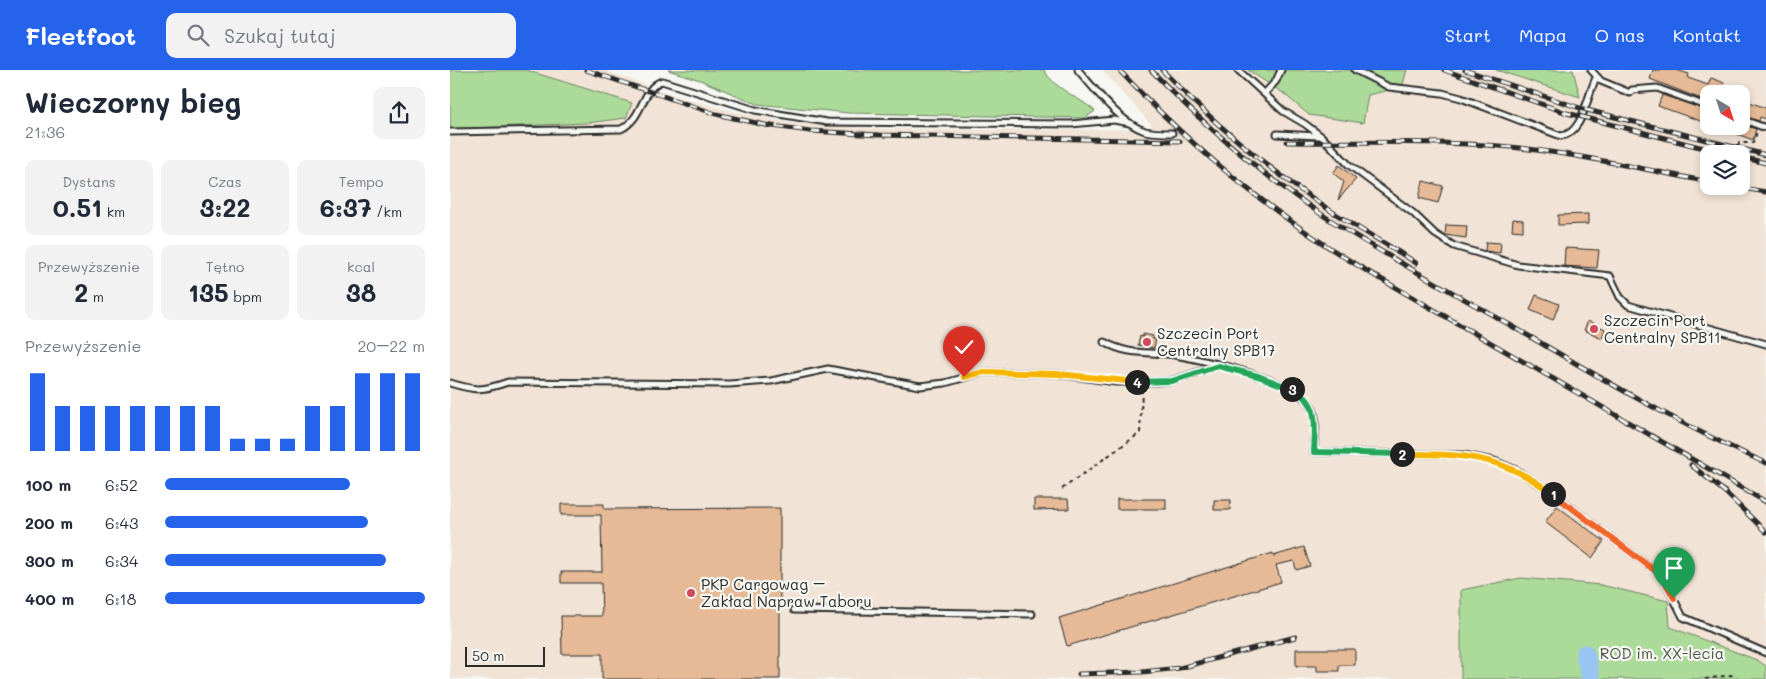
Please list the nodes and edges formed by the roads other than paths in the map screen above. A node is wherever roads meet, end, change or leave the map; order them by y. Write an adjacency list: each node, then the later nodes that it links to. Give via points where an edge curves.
1 (1078, 70): 10 (lane)
2 (1238, 70): 7 (lane)
3 (1281, 70): 7 (lane)
4 (1355, 70): 6 (lane, via 1389,87 1461,98 1561,136 1570,133 1578,124)
5 (1591, 70): 6 (lane)
6 (1596, 78): 8 (lane, via 1630,93 1632,90 1657,88)
7 (1265, 93): 15 (lane, via 1283,111)
8 (1700, 104)
9 (1750, 122): 11 (lane)
10 (1130, 123): 12 (lane, via 1114,120 1071,124 827,122 755,110 662,82 654,85 634,120 621,129); 13 (lane, via 1148,132)
11 (1766, 128)
12 (450, 132)
13 (1172, 133)
14 (1277, 134): 15 (lane)
15 (1321, 136): 17 (lane, via 1349,165 1454,246 1518,265 1610,276 1620,298 1628,305)
16 (1104, 342): 18 (lane, via 1123,351 1177,356)
17 (1766, 344)
18 (1218, 366): 19 (lane, via 1172,381 1142,382 1058,374 984,372 945,384 920,386 828,369 771,381 729,384 508,382 474,390); 22 (lane, via 1258,376 1305,397 1314,412 1314,452 1459,455 1516,470 1548,490 1662,576 1683,618)
19 (450, 383)
20 (794, 610): 21 (lane)
21 (1032, 614)
22 (1766, 652)

